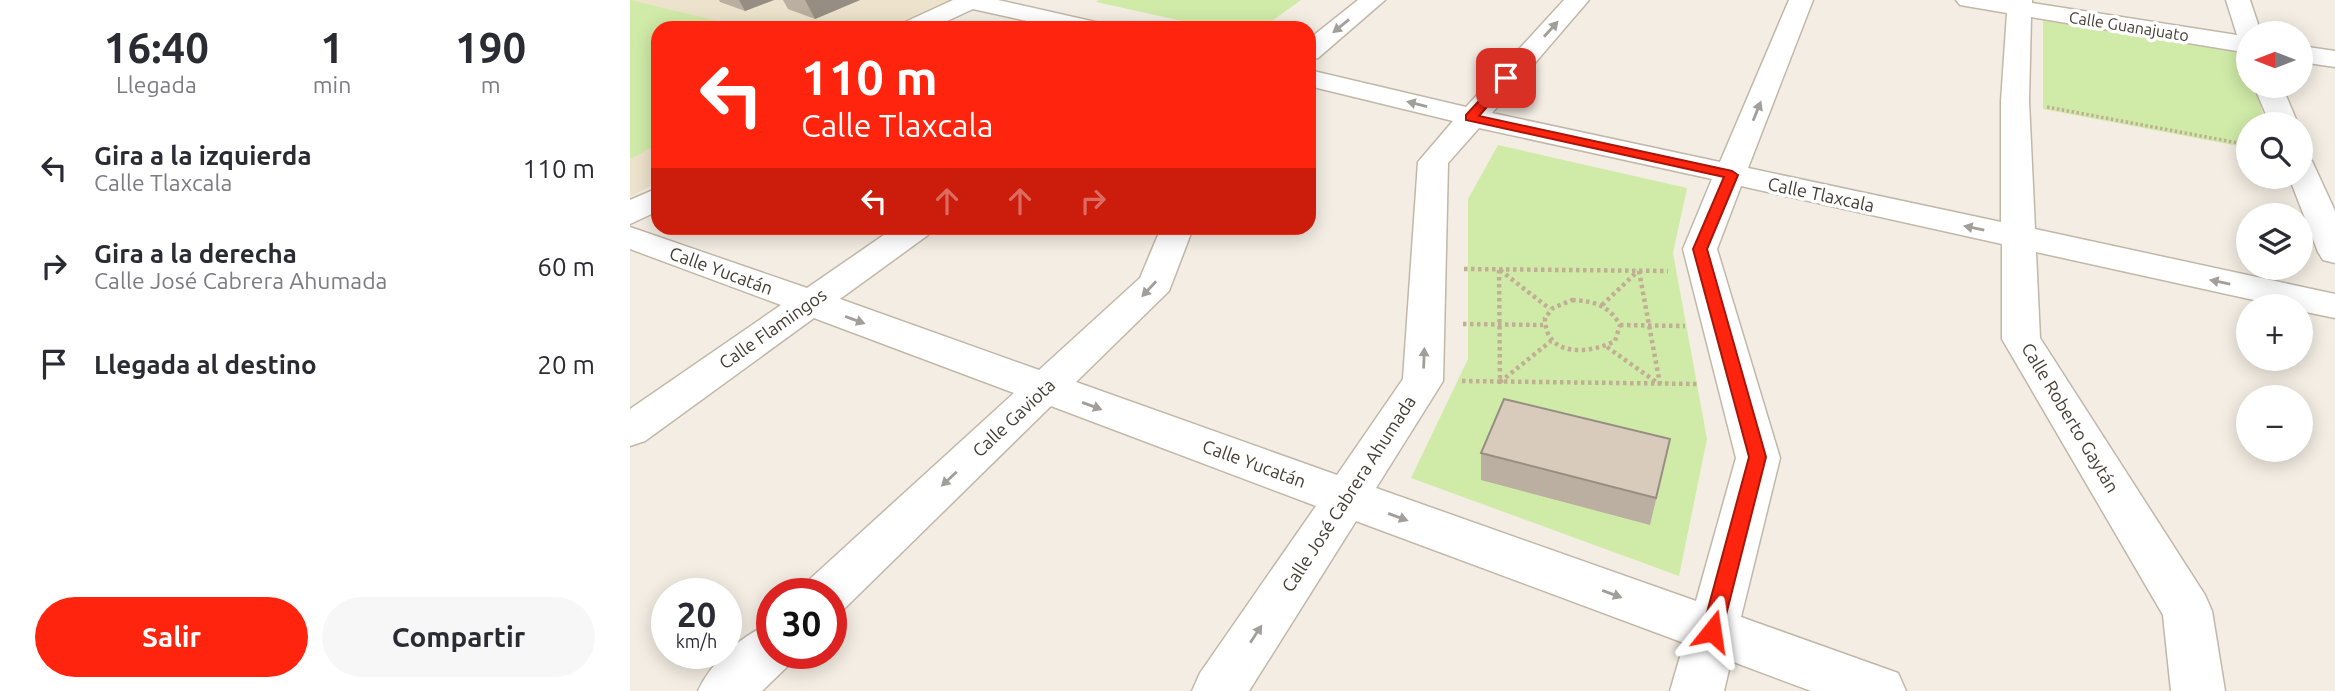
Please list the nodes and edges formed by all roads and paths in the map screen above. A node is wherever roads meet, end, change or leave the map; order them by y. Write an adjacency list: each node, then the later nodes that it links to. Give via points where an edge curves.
1 (1373, 0): 12 (street, one-way to 12)
2 (1577, 0): 17 (street, Calle José Cabrera Ahumada, one-way to 2)
3 (1801, 0): 19 (street, one-way to 3)
4 (1968, 0): 7 (street, Calle Guanajuato)
5 (2238, 0): 10 (street)
6 (972, 1): 8 (street); 9 (street)
7 (2020, 4): 11 (street, Calle Guanajuato); 16 (street, Calle Roberto Gaytán)
8 (928, 21)
9 (1060, 21)
10 (2245, 21)
11 (2236, 43)
12 (1316, 45)
13 (2314, 56): 14 (street)
14 (2335, 59)
15 (1316, 80): 17 (street, Calle Tlaxcala, one-way to 15)
16 (2015, 101): 18 (path); 26 (street, Calle Roberto Gaytán)
17 (1471, 117): 19 (street, Calle Tlaxcala); 28 (street, Calle José Cabrera Ahumada, via 1433,162)
18 (2236, 143)
19 (1732, 175): 26 (street, Calle Tlaxcala, one-way to 19); 31 (street, via 1700,249)
20 (2310, 189): 27 (street)
21 (651, 202): 22 (street)
22 (630, 214)
23 (906, 235): 32 (street, Calle Flamingos)
24 (1174, 235): 48 (street, Calle Gaviota, one-way to 48, via 1156,283)
25 (630, 237): 32 (street, Calle Yucatán)
26 (2017, 238): 34 (street, Calle Tlaxcala, one-way to 26); 58 (street, Calle Roberto Gaytán, via 2021,339 2187,611)
27 (2335, 252)
28 (1428, 269): 29 (path); 36 (street, Calle José Cabrera Ahumada)
29 (1499, 270): 30 (path); 35 (path); 37 (path)
30 (1639, 271): 31 (path); 33 (path); 40 (path)
31 (1707, 271): 41 (street)
32 (809, 304): 48 (street, Calle Yucatán, one-way to 48); 49 (street, Calle Flamingos)
33 (1602, 305): 35 (path, via 1572,300); 39 (path)
34 (2335, 306)
35 (1550, 309): 38 (path)
36 (1425, 324): 37 (path); 44 (street, Calle José Cabrera Ahumada, one-way to 36)
37 (1499, 325): 38 (path); 45 (path)
38 (1543, 325): 42 (path)
39 (1620, 325): 40 (path); 43 (path)
40 (1649, 325): 41 (path); 46 (path)
41 (1722, 326): 47 (street)
42 (1551, 341): 43 (path, via 1572,351); 45 (path)
43 (1607, 347): 46 (path)
44 (1423, 381): 45 (path); 50 (street, Calle José Cabrera Ahumada)
45 (1500, 382): 46 (path)
46 (1660, 384): 47 (path)
47 (1737, 385): 52 (street, via 1758,457)
48 (1045, 388): 50 (street, Calle Yucatán, one-way to 50); 51 (street, Calle Gaviota, one-way to 51)
49 (630, 430)
50 (1347, 498): 52 (street, Calle Yucatán, one-way to 52); 55 (street, Calle José Cabrera Ahumada, one-way to 50)
51 (844, 578)
52 (1712, 631): 56 (street); 57 (street, Calle Yucatán)
53 (756, 662): 54 (street)
54 (725, 691)
55 (1219, 691)
56 (1697, 691)
57 (1878, 691)
58 (2198, 691)

